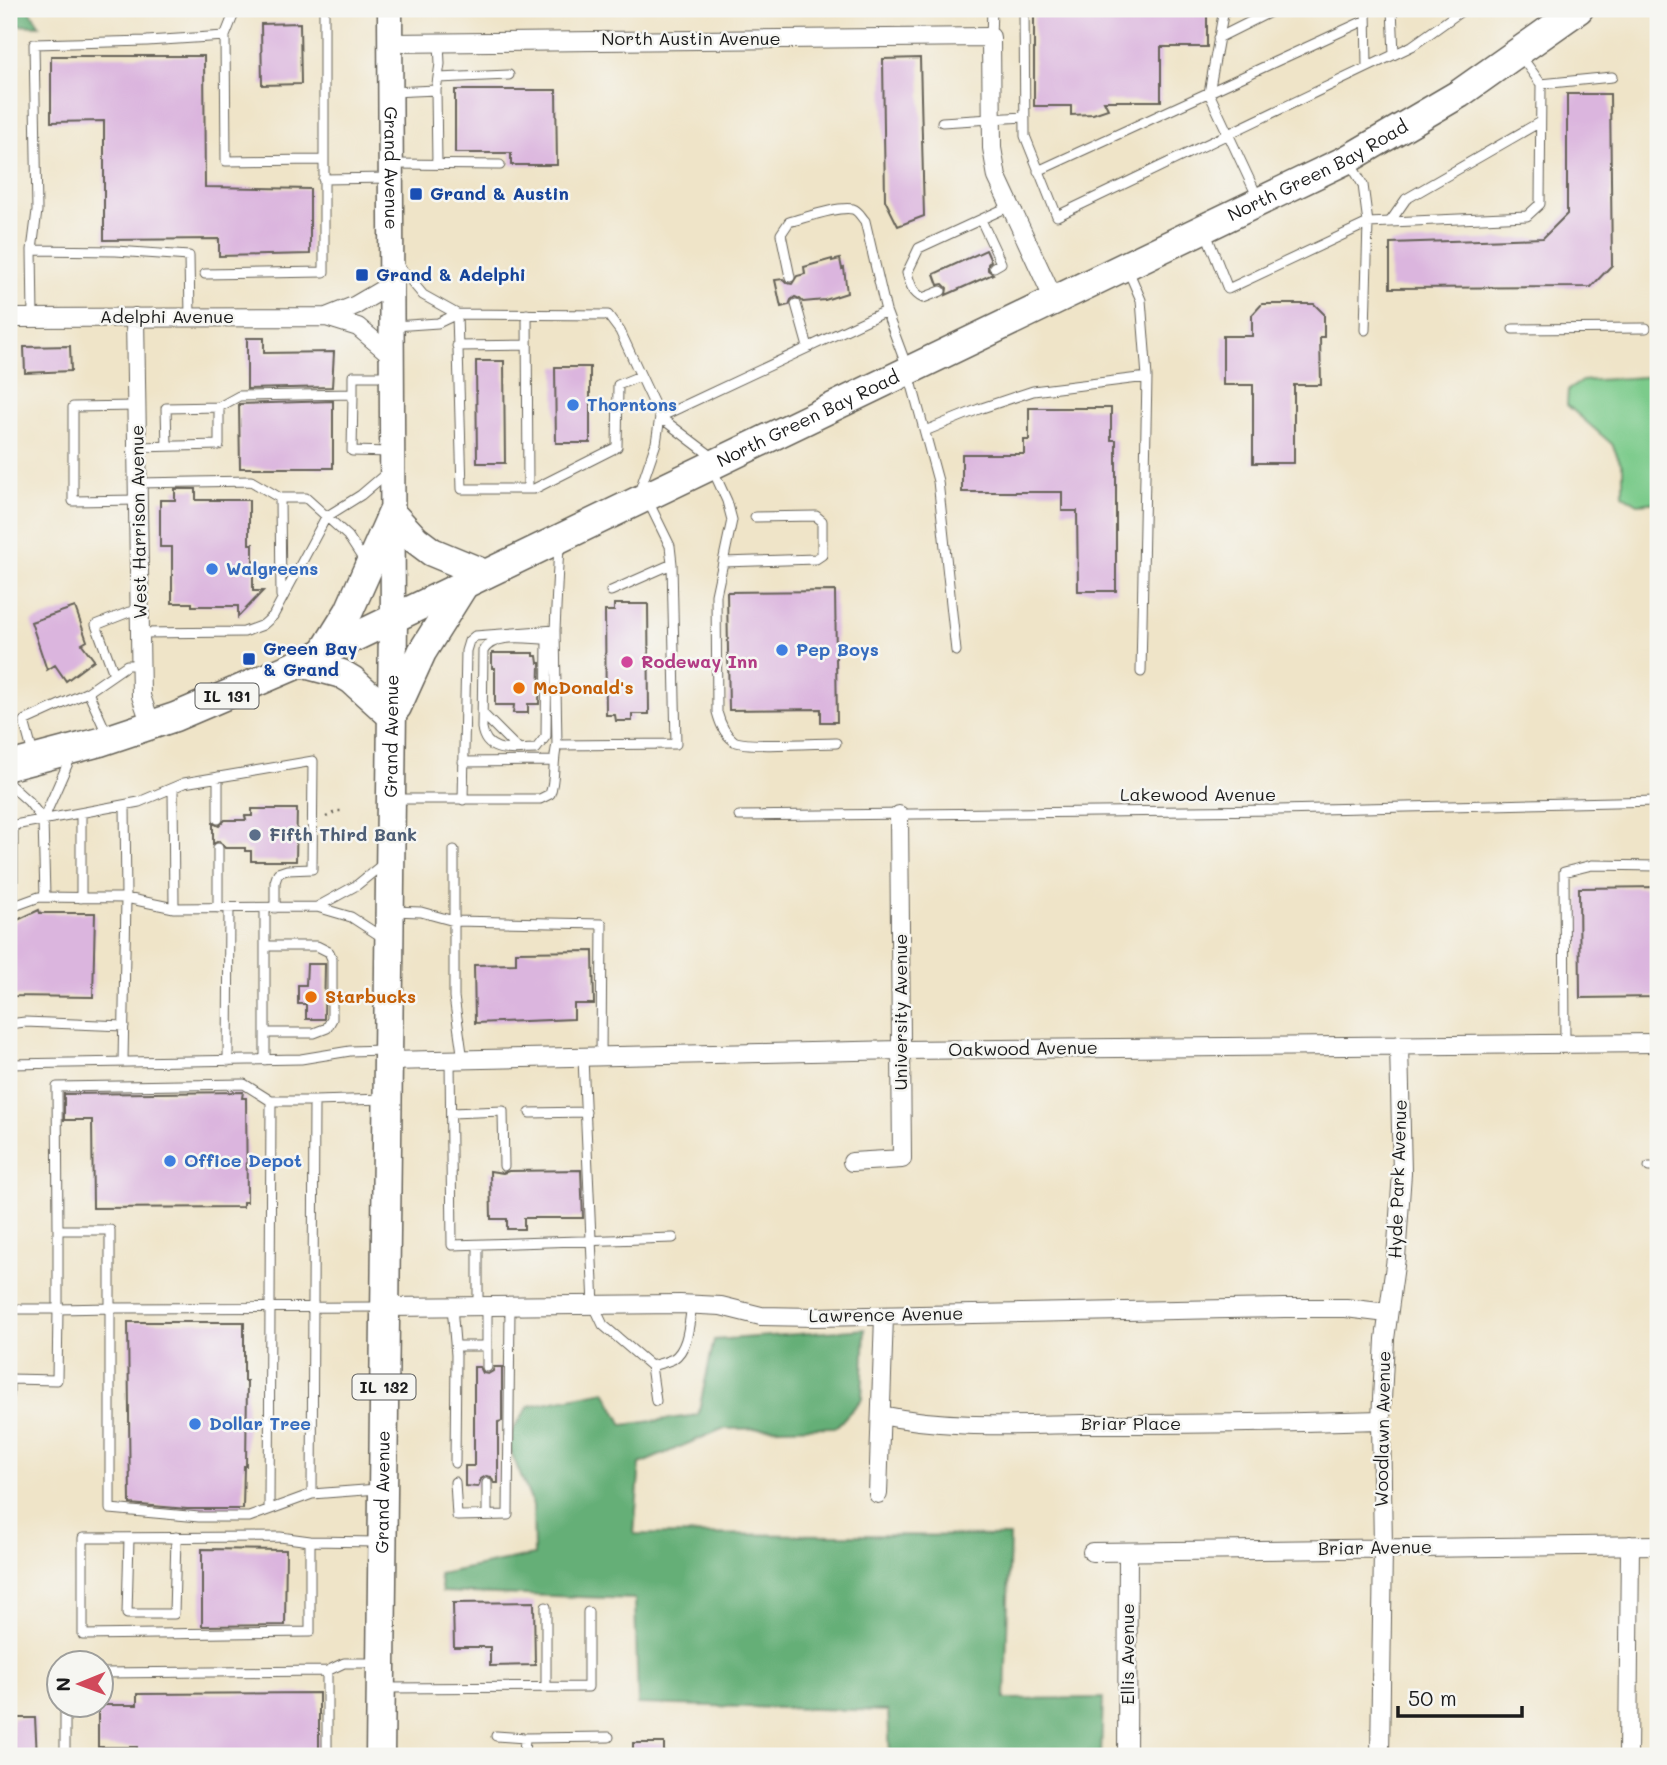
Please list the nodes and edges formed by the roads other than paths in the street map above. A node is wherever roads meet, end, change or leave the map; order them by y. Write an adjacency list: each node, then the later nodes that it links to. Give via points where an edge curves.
1 (238, 9): 13 (lane)
2 (324, 9): 34 (lane)
3 (390, 9): 17 (main road, Grand Avenue)
4 (992, 9): 14 (lane)
5 (1024, 9): 28 (lane)
6 (1224, 9): 15 (lane)
7 (1274, 9): 15 (lane)
8 (1366, 9): 12 (lane)
9 (1392, 9): 18 (lane)
10 (1464, 9): 18 (lane)
11 (1573, 10): 19 (main road, North Green Bay Road)
12 (1366, 20): 20 (lane); 27 (lane)
13 (226, 36): 34 (lane, via 226,161); 46 (lane, via 34,44 37,211)
14 (992, 37): 16 (street, North Austin Avenue); 29 (street)
15 (1218, 38): 27 (lane)
16 (439, 41): 17 (street, North Austin Avenue); 23 (lane)
17 (390, 43): 26 (main road, Grand Avenue)
18 (1394, 54): 20 (lane)
19 (1519, 54): 24 (lane); 33 (main road, North Green Bay Road)
20 (1367, 66): 32 (lane)
21 (509, 75): 23 (lane)
22 (1612, 76): 24 (lane)
23 (438, 78): 25 (lane)
24 (1541, 84): 31 (lane)
25 (436, 90): 26 (lane); 35 (lane)
26 (391, 92): 37 (main road, Grand Avenue)
27 (1209, 93): 32 (lane); 38 (lane)
28 (1024, 117): 29 (lane); 38 (lane, via 1025,136)
29 (992, 119): 30 (lane); 41 (street, via 997,177)
30 (942, 122)
31 (1540, 122): 43 (lane, via 1406,199); 43 (lane, via 1540,204 1527,216)
32 (1228, 134): 38 (lane, via 1057,216); 40 (lane)
33 (1348, 159): 40 (main road, North Green Bay Road); 44 (lane, via 1363,185)
34 (323, 160): 39 (lane)
35 (437, 164): 36 (lane); 37 (lane)
36 (500, 165)
37 (391, 171): 39 (lane); 47 (main road, Grand Avenue)
38 (1038, 172)
39 (323, 179): 50 (lane, via 324,272)
40 (1259, 202): 45 (main road, North Green Bay Road)
41 (1010, 206): 42 (lane); 54 (street)
42 (981, 220): 49 (lane, via 1001,263); 53 (lane, via 919,248 907,272 911,286 923,298)
43 (1390, 222): 44 (lane)
44 (1368, 223): 45 (lane, via 1228,289); 67 (lane)
45 (1204, 228): 48 (main road, North Green Bay Road)
46 (32, 250): 59 (lane); 61 (lane, via 189,257)
47 (392, 257): 52 (main road, Grand Avenue); 57 (lane, via 423,295)
48 (1126, 265): 54 (main road, North Green Bay Road); 74 (lane, via 1141,300)
49 (994, 267)
50 (205, 274)
51 (790, 277): 56 (lane, via 781,234 789,222 832,211 857,211 865,221)
52 (392, 284): 62 (street, Adelphi Avenue); 64 (main road, Grand Avenue)
53 (941, 291)
54 (1054, 300): 72 (main road, North Green Bay Road)
55 (796, 304): 70 (lane)
56 (886, 311): 70 (lane); 72 (lane)
57 (457, 314): 58 (lane); 64 (lane, via 438,323); 69 (lane)
58 (527, 314): 68 (lane); 73 (lane, via 608,315)
59 (33, 317): 60 (street, Adelphi Avenue); 63 (street, Adelphi Avenue)
60 (135, 317): 61 (street, Adelphi Avenue); 76 (street, West Harrison Avenue)
61 (190, 317): 62 (street, Adelphi Avenue)
62 (326, 317): 71 (street, Adelphi Avenue, via 358,327)
63 (9, 318)
64 (392, 326): 71 (main road, Grand Avenue)
65 (1646, 328): 66 (lane)
66 (1513, 329)
67 (1365, 330)
68 (527, 345): 69 (lane); 84 (lane)
69 (457, 346): 84 (lane, via 461,489)
70 (807, 347): 78 (lane)
71 (392, 366): 75 (lane, via 353,376); 82 (main road, Grand Avenue)
72 (908, 370): 79 (lane); 83 (main road, North Green Bay Road)
73 (640, 376): 78 (lane); 84 (lane, via 618,385 617,447)
74 (1147, 377): 79 (lane, via 1033,391); 106 (lane)
75 (353, 394): 77 (lane, via 239,396); 82 (lane, via 352,451)
76 (137, 406): 81 (street, West Harrison Avenue); 85 (lane, via 73,407 73,501)
77 (219, 407): 80 (lane, via 219,445); 80 (lane, via 166,408)
78 (660, 417): 83 (lane); 87 (lane)
79 (925, 431): 103 (lane, via 938,481)
80 (167, 446): 81 (lane)
81 (137, 447): 85 (street, West Harrison Avenue)
82 (392, 460): 88 (main road, Grand Avenue); 89 (lane, via 361,495)
83 (716, 465): 87 (main road, North Green Bay Road); 92 (lane, via 732,520)
84 (528, 489)
85 (138, 491): 86 (lane, via 221,480 251,481); 98 (street, West Harrison Avenue)
86 (280, 498): 89 (lane, via 306,498); 97 (lane)
87 (641, 500): 91 (main road, North Green Bay Road); 93 (lane, via 670,546)
88 (392, 514): 94 (main road); 95 (main road, via 416,540); 99 (main road, Grand Avenue)
89 (326, 517): 94 (lane, via 348,536); 97 (lane)
90 (755, 517): 92 (lane, via 816,516 822,521 822,555 816,559)
91 (559, 539): 95 (main road, North Green Bay Road); 100 (lane)
92 (723, 562): 113 (lane, via 716,595 717,712 726,733 741,744)
93 (672, 564): 96 (lane); 114 (lane, via 676,744)
94 (368, 567): 104 (main road, via 349,611)
95 (475, 580): 99 (main road, North Green Bay Road); 110 (main road, via 422,652)
96 (611, 591)
97 (281, 598): 101 (lane, via 273,616 244,632)
98 (140, 612): 101 (street, West Harrison Avenue); 107 (lane, via 96,625)
99 (393, 620): 104 (main road, North Green Bay Road / IL 131); 110 (main road, Grand Avenue / IL 132)
100 (555, 630): 102 (lane); 114 (lane); 118 (lane, via 475,636 469,641)
101 (140, 633): 105 (street, West Harrison Avenue)
102 (547, 639): 109 (lane, via 496,640 487,645 483,651); 116 (lane, via 546,736 536,749)
103 (957, 651)
104 (312, 658): 110 (main road, via 352,680); 111 (main road, North Green Bay Road / IL 131)
105 (141, 665): 107 (lane, via 127,665); 111 (street, West Harrison Avenue, via 141,696)
106 (1141, 672)
107 (114, 674): 108 (lane)
108 (88, 692): 112 (lane); 119 (lane, via 24,721)
109 (482, 713): 116 (lane); 116 (lane, via 485,740 500,750)
110 (392, 716): 123 (main road, Grand Avenue / IL 132)
111 (151, 725): 112 (main road, North Green Bay Road / IL 131)
112 (109, 739): 115 (main road, North Green Bay Road / IL 131)
113 (836, 743)
114 (557, 745): 117 (lane)
115 (74, 749): 119 (main road, North Green Bay Road / IL 131); 130 (lane)
116 (518, 749)
117 (552, 761): 118 (lane); 124 (lane, via 553,786 547,798)
118 (463, 762): 124 (lane)
119 (22, 763)
120 (218, 777): 122 (lane); 131 (lane); 146 (lane, via 313,761 312,869 278,873)
121 (9, 784): 130 (lane)
122 (173, 788): 126 (lane); 142 (lane)
123 (392, 800): 124 (lane); 135 (main road, Grand Avenue / IL 132)
124 (463, 800)
125 (1658, 802): 128 (lane, Lakewood Avenue)
126 (125, 805): 127 (lane); 139 (lane)
127 (81, 813): 130 (lane); 138 (lane)
128 (899, 815): 129 (lane, Lakewood Avenue); 157 (street, University Avenue)
129 (739, 816)
130 (43, 820): 132 (lane); 137 (lane)
131 (218, 820)
132 (11, 826): 140 (lane)
133 (218, 848): 143 (lane)
134 (454, 850): 148 (lane)
135 (391, 858): 141 (lane, via 357,885); 147 (main road, Grand Avenue / IL 132)
136 (1658, 866): 155 (lane, via 1592,866 1564,872)
137 (45, 897): 138 (lane); 140 (lane)
138 (81, 898): 139 (lane)
139 (126, 898): 142 (lane); 152 (lane)
140 (11, 907)
141 (317, 907): 146 (lane); 149 (lane, via 351,917)
142 (174, 908): 143 (lane)
143 (218, 908): 144 (lane)
144 (229, 908): 145 (lane); 162 (lane)
145 (265, 908): 146 (lane); 150 (lane)
146 (275, 908)
147 (390, 911): 148 (lane, via 421,912); 149 (main road, Grand Avenue / IL 132)
148 (454, 922): 159 (lane, via 602,924); 161 (lane)
149 (390, 943): 158 (main road, Grand Avenue / IL 132)
150 (265, 946): 153 (lane); 153 (lane, via 317,946 329,952 332,1019 327,1028 314,1032)
151 (9, 1024): 152 (lane)
152 (124, 1026): 163 (lane)
153 (265, 1033): 160 (lane)
154 (1658, 1043): 155 (street, Oakwood Avenue)
155 (1565, 1044): 156 (street, Oakwood Avenue)
156 (1399, 1045): 157 (street, Oakwood Avenue); 188 (street, Hyde Park Avenue, via 1402,1172)
157 (901, 1050): 159 (street, Oakwood Avenue); 171 (street, University Avenue, via 902,1159)
158 (388, 1056): 160 (lane, via 350,1051); 161 (street, Oakwood Avenue); 165 (main road, Grand Avenue / IL 132)
159 (592, 1058): 161 (street, Oakwood Avenue); 168 (lane)
160 (265, 1060): 162 (lane)
161 (456, 1060): 169 (lane)
162 (228, 1061): 163 (lane)
163 (123, 1062): 164 (lane)
164 (9, 1064)
165 (388, 1099): 167 (lane); 184 (main road, Grand Avenue / IL 132)
166 (271, 1101): 167 (lane); 173 (lane, via 244,1084 57,1087); 182 (lane)
167 (314, 1101): 183 (lane)
168 (586, 1112): 170 (lane); 175 (lane)
169 (451, 1113): 172 (lane, via 503,1111); 176 (lane, via 453,1245)
170 (530, 1113)
171 (852, 1162)
172 (505, 1166)
173 (58, 1230): 185 (lane, via 110,1230); 186 (lane)
174 (673, 1238): 175 (lane)
175 (591, 1240): 176 (lane); 181 (lane)
176 (478, 1245): 179 (lane)
177 (692, 1305): 181 (street, Lawrence Avenue); 189 (street, Lawrence Avenue, via 721,1306 761,1316); 192 (lane, via 680,1352)
178 (452, 1306): 179 (street, Lawrence Avenue); 184 (street, Lawrence Avenue); 190 (lane)
179 (482, 1306): 180 (street, Lawrence Avenue); 191 (lane)
180 (510, 1306): 181 (street, Lawrence Avenue); 205 (lane, via 508,1515)
181 (594, 1306): 192 (lane, via 603,1325)
182 (271, 1307): 183 (lane); 185 (lane); 204 (lane)
183 (315, 1307): 184 (lane); 202 (lane)
184 (385, 1307): 201 (main road, Grand Avenue / IL 132)
185 (110, 1308): 186 (lane); 204 (lane, via 110,1509 199,1517 249,1517)
186 (58, 1309): 187 (lane); 194 (lane, via 57,1380 9,1379)
187 (9, 1310)
188 (1387, 1313): 189 (street, Lawrence Avenue, via 1284,1308); 197 (street, Woodlawn Avenue)
189 (884, 1316): 196 (street)
190 (455, 1346): 191 (lane); 198 (lane)
191 (487, 1346): 193 (lane)
192 (651, 1366): 195 (lane)
193 (487, 1367)
194 (9, 1396)
195 (656, 1401)
196 (881, 1415): 197 (street, Briar Place, via 916,1422 990,1425); 203 (street)
197 (1381, 1420): 212 (street, Woodlawn Avenue)
198 (455, 1463)
199 (455, 1482): 205 (lane, via 457,1516)
200 (487, 1483): 205 (lane)
201 (383, 1489): 202 (lane); 209 (main road, Grand Avenue / IL 132)
202 (312, 1494): 204 (lane)
203 (878, 1494)
204 (269, 1509)
205 (487, 1515)
206 (176, 1537): 207 (lane); 207 (lane, via 174,1614 127,1614); 208 (lane)
207 (129, 1538): 208 (lane, via 83,1538 83,1634 310,1632)
208 (310, 1541): 209 (lane)
209 (383, 1542): 219 (main road, Grand Avenue / IL 132)
210 (1630, 1545): 211 (street, Briar Avenue); 212 (street, Briar Avenue); 231 (street)
211 (1658, 1545)
212 (1383, 1548): 214 (street, Briar Avenue); 230 (street, Woodlawn Avenue)
213 (1092, 1552): 214 (street, Briar Avenue)
214 (1128, 1552): 229 (street, Ellis Avenue)
215 (546, 1607): 220 (lane)
216 (588, 1612): 220 (lane, via 588,1687)
217 (327, 1671): 218 (lane); 219 (lane, via 344,1663); 226 (lane)
218 (116, 1673)
219 (381, 1676): 220 (lane); 227 (main road, Grand Avenue / IL 132)
220 (546, 1687)
221 (65, 1720): 225 (lane)
222 (496, 1736): 224 (lane)
223 (609, 1737): 224 (lane)
224 (525, 1738): 228 (lane)
225 (65, 1756)
226 (327, 1756)
227 (380, 1756)
228 (524, 1756)
229 (1127, 1756)
230 (1380, 1756)
231 (1628, 1756)

